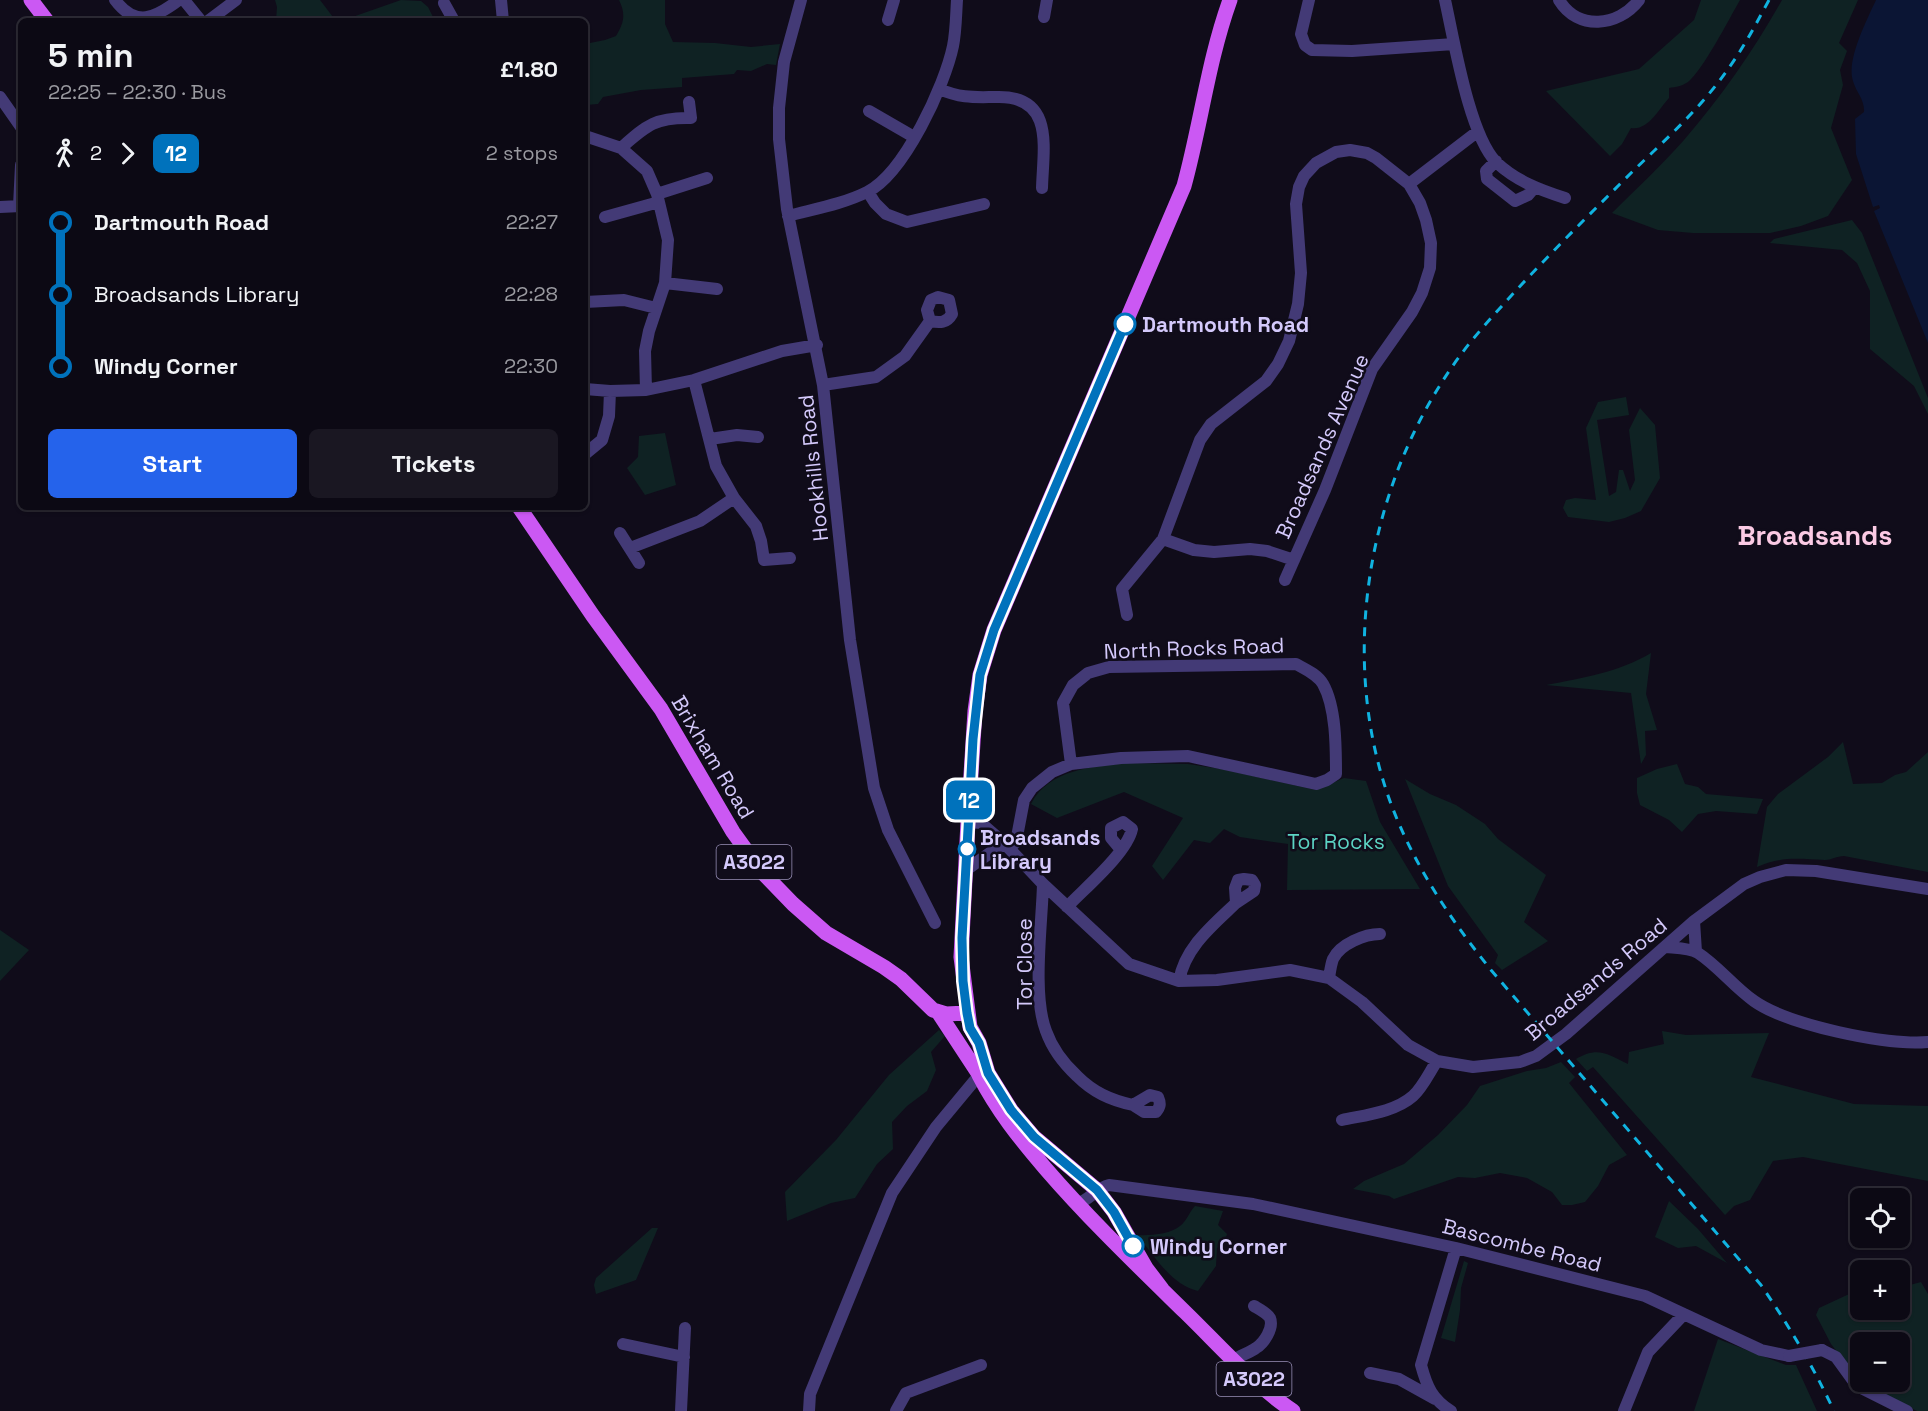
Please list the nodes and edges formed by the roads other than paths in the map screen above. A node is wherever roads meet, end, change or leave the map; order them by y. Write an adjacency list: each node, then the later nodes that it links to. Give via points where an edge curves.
1 (31, 0): 18 (main road)
2 (115, 0): 3 (street, via 130,16 145,17 160,13)
3 (179, 0)
4 (184, 0): 19 (street)
5 (236, 0): 20 (street)
6 (501, 0): 22 (street)
7 (801, 0): 45 (street, Hookhills Road, via 784,62 779,108 778,139)
8 (894, 0): 23 (street)
9 (957, 0): 25 (street, via 954,43)
10 (1047, 0): 17 (street)
11 (1230, 0): 72 (main road, via 1214,47 1184,186 987,651 975,711)
12 (1309, 0): 24 (street, via 1301,34 1312,50)
13 (1445, 0): 24 (street)
14 (1559, 0): 15 (street, via 1570,13 1592,22 1607,22 1633,8)
15 (1639, 0)
16 (444, 3): 21 (street)
17 (1044, 16)
18 (45, 18)
19 (199, 18)
20 (212, 18)
21 (452, 18)
22 (503, 18)
23 (888, 20)
24 (1454, 44): 30 (street)
25 (939, 89): 31 (street); 37 (street, via 956,96 1015,99 1034,110 1042,122)
26 (0, 97): 29 (street)
27 (689, 102): 33 (street, via 691,118 671,117 644,127)
28 (870, 111): 31 (street)
29 (18, 123)
30 (1477, 132): 34 (street); 36 (street)
31 (914, 136): 39 (street, via 885,180)
32 (588, 137): 33 (street)
33 (621, 148): 40 (street, via 647,171)
34 (1496, 161): 38 (street); 38 (street, via 1486,171 1486,179 1498,189 1515,201)
35 (708, 178): 40 (street)
36 (1409, 184): 64 (street, Broadsands Avenue, via 1376,158 1350,150 1325,158 1304,176 1296,204 1299,304 1289,341 1266,381 1211,424 1200,440); 67 (street, Broadsands Avenue, via 1420,203 1431,243 1428,279 1412,312 1372,369)
37 (1042, 188)
38 (1534, 188): 41 (street)
39 (868, 192): 42 (street, via 886,214 907,222); 45 (street)
40 (658, 198): 46 (street); 47 (street, via 668,240)
41 (1565, 198)
42 (984, 204)
43 (18, 206): 44 (street)
44 (0, 207)
45 (788, 216): 52 (street, Hookhills Road)
46 (605, 217)
47 (665, 283): 48 (street); 50 (street)
48 (717, 289)
49 (588, 302): 50 (street, via 624,300)
50 (656, 308): 56 (street, via 645,351)
51 (930, 321): 54 (street, via 905,357 876,377)
52 (817, 345): 53 (street, via 782,351); 54 (street, Hookhills Road)
53 (694, 380): 56 (street); 59 (street)
54 (823, 385): 81 (street, Hookhills Road, via 850,640 874,788 888,830)
55 (588, 389): 57 (street)
56 (646, 390): 57 (street)
57 (610, 391): 60 (street, via 609,416 602,440)
58 (758, 437): 59 (street)
59 (710, 439): 61 (street, via 716,466)
60 (588, 452)
61 (734, 498): 65 (street, via 700,521); 66 (street, via 756,526 761,541 758,561)
62 (521, 510): 87 (main road, Brixham Road / A3022, via 661,709 733,832 761,871 826,933 885,967)
63 (620, 533): 65 (street)
64 (1163, 539): 67 (street, Broadsands Avenue, via 1194,550 1250,549); 70 (street, Broadsands Avenue, via 1122,589)
65 (630, 548): 68 (street)
66 (790, 558)
67 (1294, 560): 69 (street, Broadsands Avenue)
68 (639, 563)
69 (1285, 580)
70 (1127, 615)
71 (1071, 765): 71 (street, North Rocks Road, via 1063,703 1073,685 1088,673 1109,667 1296,664 1322,683 1335,734 1336,774 1316,784 1188,756 1121,758); 73 (street, North Rocks Road, via 1052,772 1032,788 1024,801 1016,842)
72 (968, 822): 73 (street, Broadsands Road, via 981,823); 75 (main road)
73 (1007, 846): 75 (street); 76 (street, Broadsands Road)
74 (1121, 850): 79 (street)
75 (966, 870): 88 (main road, via 961,957)
76 (1043, 884): 79 (street, Broadsands Road); 92 (street, Tor Close, via 1039,990 1045,1029 1066,1066 1083,1082 1114,1101)
77 (1928, 889): 80 (street, Broadsands Road, via 1786,870 1744,884)
78 (1236, 903): 86 (street, via 1199,940 1181,967)
79 (1067, 907): 86 (street, Broadsands Road, via 1129,964)
80 (1694, 921): 83 (street, Broadsands Road); 84 (street)
81 (935, 923)
82 (1380, 934): 85 (street, via 1369,934 1334,956)
83 (1666, 947): 84 (street); 90 (street, Broadsands Road, via 1536,1056 1499,1066 1473,1067)
84 (1696, 952): 89 (street, via 1755,1002 1786,1017 1865,1038)
85 (1329, 978): 86 (street, Broadsands Road, via 1290,970); 90 (street, Broadsands Road, via 1408,1045)
86 (1179, 981)
87 (938, 1012): 88 (main road); 91 (main road, Brixham Road / A3022)
88 (968, 1020): 91 (main road)
89 (1928, 1042)
90 (1437, 1061): 93 (street, via 1414,1096 1379,1112)
91 (982, 1074): 94 (main road, A3022, via 1034,1137); 95 (main road, A3022, via 1004,1118); 110 (street, via 936,1126 892,1193 810,1394)
92 (1133, 1105)
93 (1342, 1120)
94 (1097, 1190): 95 (street); 96 (street, Bascombe Road, via 1109,1185 1253,1204); 97 (main road, A3022)
95 (1076, 1204): 97 (main road, A3022)
96 (1456, 1248): 99 (street, Bascombe Road, via 1645,1296); 105 (street)
97 (1162, 1289): 103 (main road, A3022)
98 (1254, 1306): 103 (street, via 1268,1315 1269,1332 1256,1348)
99 (1684, 1314): 114 (street, via 1648,1352); 115 (street, Bascombe Road, bridge, via 1761,1350 1789,1356 1822,1350 1836,1357 1857,1386)
100 (685, 1328): 102 (street)
101 (623, 1344): 102 (street)
102 (684, 1357): 109 (street)
103 (1234, 1360): 112 (main road, A3022)
104 (981, 1365): 111 (street, via 906,1393)
105 (1421, 1365): 107 (street); 108 (street)
106 (1370, 1373): 107 (street)
107 (1399, 1379): 108 (street)
108 (1435, 1400): 113 (street)
109 (681, 1411)
110 (810, 1411)
111 (896, 1411)
112 (1293, 1411)
113 (1451, 1411)
114 (1624, 1411)
115 (1907, 1411)

